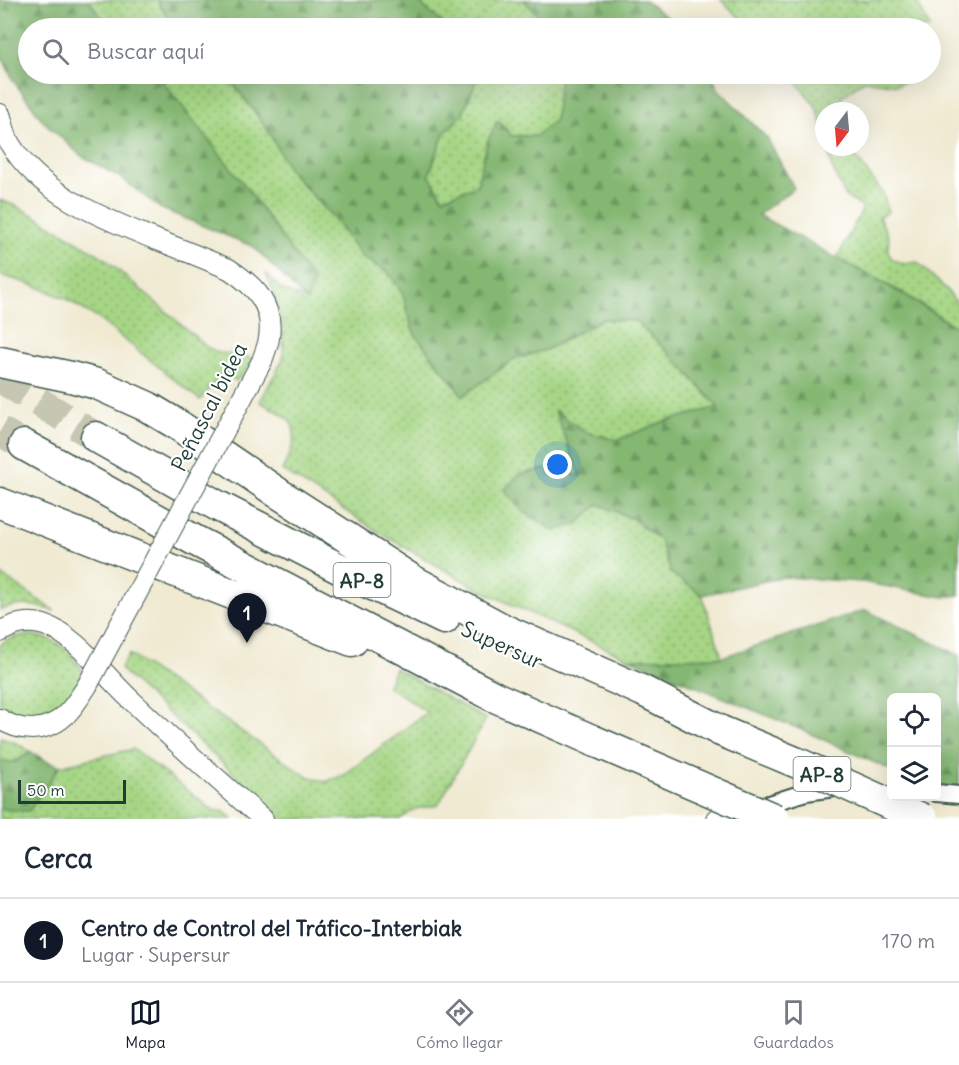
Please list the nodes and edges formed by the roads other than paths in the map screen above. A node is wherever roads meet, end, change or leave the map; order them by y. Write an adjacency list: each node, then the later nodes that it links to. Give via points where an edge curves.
1 (0, 114): 9 (street, Peñascal bidea, bridge, via 10,143 38,177 56,191 112,222 229,269 245,279 261,297 269,323 262,361 87,686 58,722 24,729)
2 (0, 362): 8 (highway, via 97,384 148,407 414,581)
3 (96, 437): 8 (highway, Supersur / AP-8, via 218,506 517,654)
4 (24, 445): 7 (highway, AP-8, via 196,541)
5 (0, 503): 7 (highway, AP-8)
6 (0, 632): 14 (street, via 24,623 43,625 73,642)
7 (495, 697): 13 (highway, AP-8, bridge)
8 (641, 697): 16 (highway, Supersur / AP-8, bridge)
9 (0, 719)
10 (887, 788): 13 (street, via 840,787 806,792)
11 (941, 793): 12 (street)
12 (959, 795)
13 (764, 815): 15 (street, via 748,803)
14 (263, 819)
15 (716, 819)
16 (923, 819)

